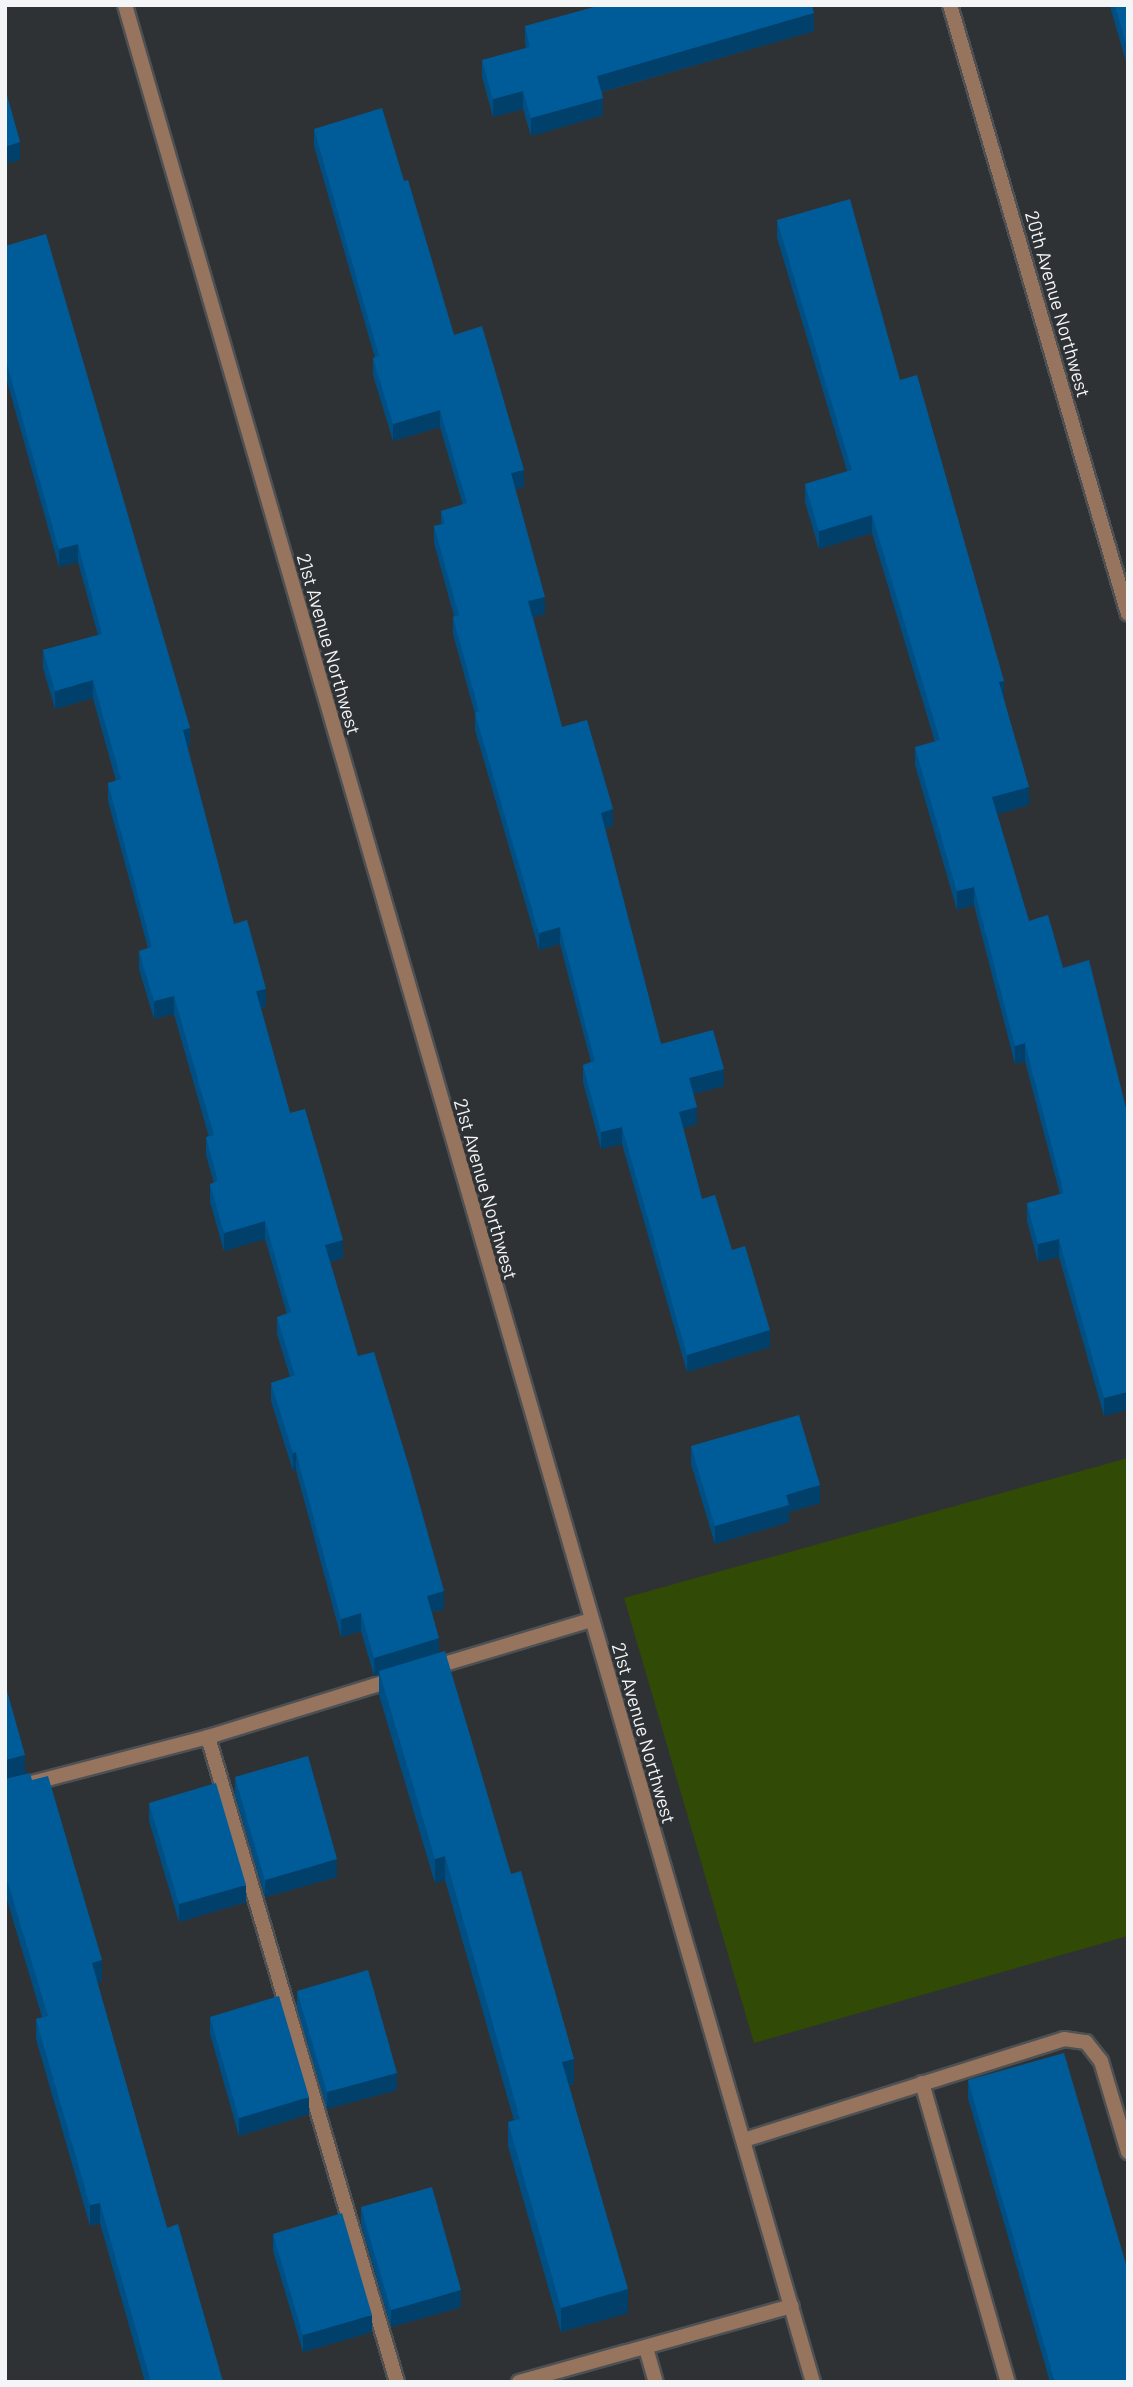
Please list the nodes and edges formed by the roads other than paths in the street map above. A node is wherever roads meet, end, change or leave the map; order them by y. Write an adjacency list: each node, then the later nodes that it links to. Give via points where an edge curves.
1 (950, 5): 3 (street, 20th Avenue Northwest)
2 (129, 6): 4 (street, 21st Avenue Northwest)
3 (1128, 614)
4 (591, 1620): 5 (street); 8 (street, 21st Avenue Northwest)
5 (208, 1737): 6 (street); 12 (street)
6 (5, 1790)
7 (922, 2082): 8 (street); 9 (street, via 1065,2039 1086,2042 1101,2061); 16 (street)
8 (744, 2140): 10 (street, 21st Avenue Northwest)
9 (1128, 2152)
10 (792, 2306): 11 (street); 15 (street, 21st Avenue Northwest)
11 (646, 2348): 13 (street); 14 (street)
12 (397, 2382)
13 (519, 2382)
14 (656, 2382)
15 (813, 2382)
16 (1008, 2382)

